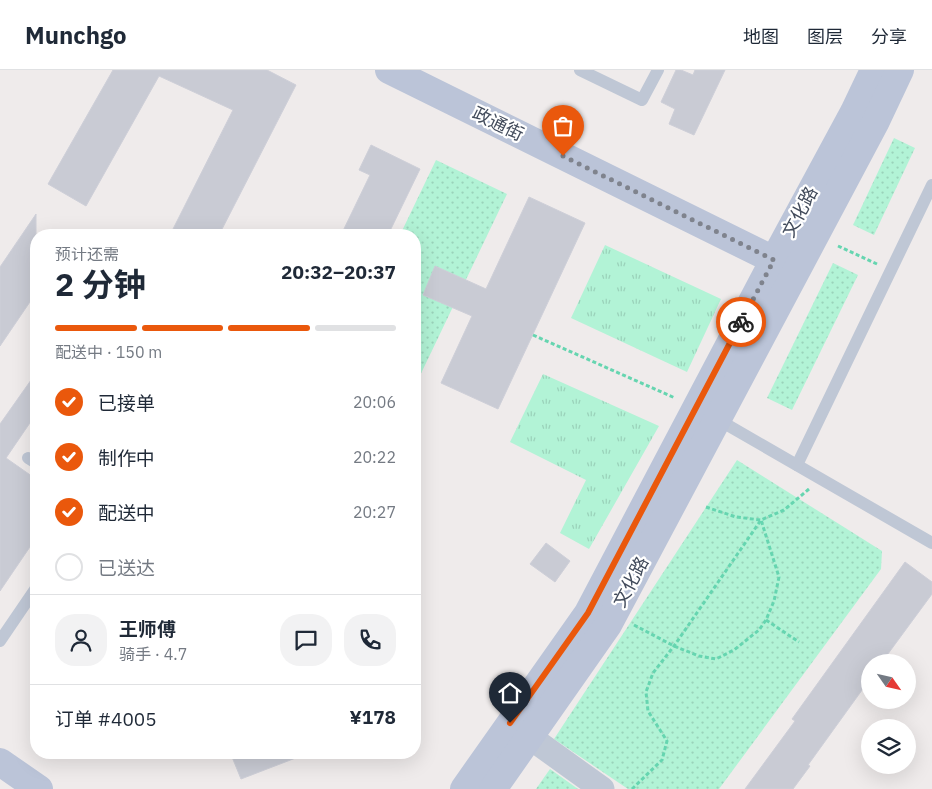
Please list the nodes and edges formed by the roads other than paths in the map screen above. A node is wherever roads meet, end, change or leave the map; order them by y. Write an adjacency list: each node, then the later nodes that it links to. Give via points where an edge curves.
1 (580, 70): 2 (lane, via 642,100)
2 (658, 70)
3 (874, 70): 7 (main road, 文化路)
4 (900, 70): 7 (main road, 文化路, via 875,123)
5 (402, 73): 7 (main road, 政通街)
6 (932, 186): 9 (lane)
7 (785, 265): 8 (main road, 文化路); 13 (main road, 文化路)
8 (718, 420): 9 (lane); 13 (main road, 文化路, via 608,626)
9 (797, 465): 10 (lane)
10 (932, 543)
11 (30, 597): 12 (lane)
12 (0, 641)
13 (520, 730): 16 (main road, 文化路); 17 (main road, 文化路); 18 (street)
14 (0, 762): 15 (main road)
15 (39, 789)
16 (464, 789)
17 (493, 789)
18 (602, 789)

